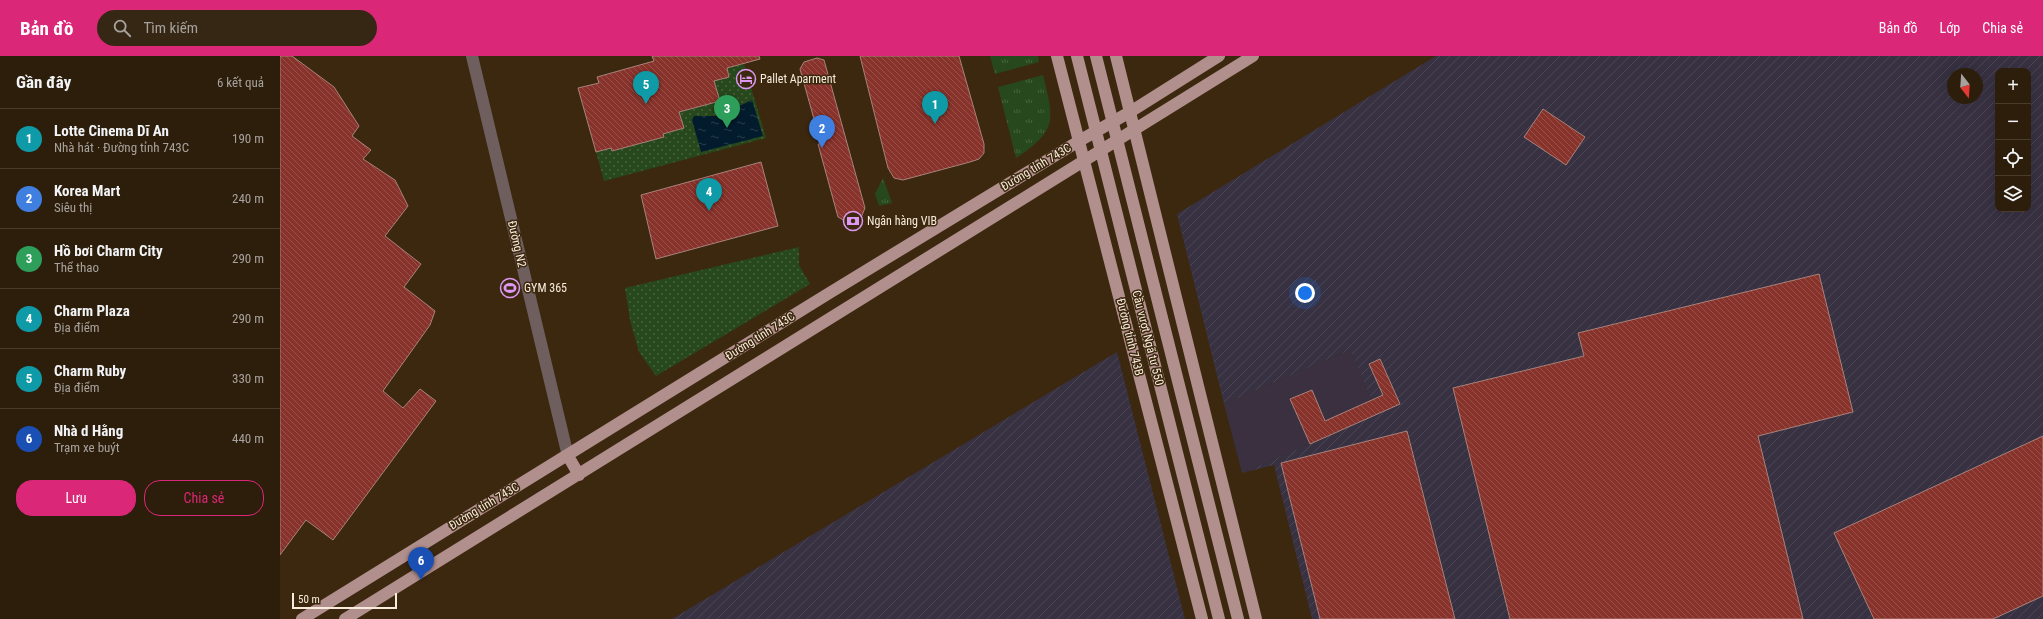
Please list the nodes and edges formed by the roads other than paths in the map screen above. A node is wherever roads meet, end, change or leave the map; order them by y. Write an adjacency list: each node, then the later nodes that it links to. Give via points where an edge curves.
1 (472, 56): 14 (street, Đường N2)
2 (1057, 56): 10 (main road, Đường tỉnh 743B)
3 (1077, 56): 19 (main road, Cầu vượt Ngã tư 550, bridge)
4 (1096, 56): 20 (main road, Cầu vượt Ngã tư 550, bridge)
5 (1116, 56): 8 (main road)
6 (1219, 56): 8 (main road, Đường tỉnh 743C)
7 (1253, 56): 9 (main road, Đường tỉnh 743C)
8 (1130, 112): 9 (main road); 10 (main road, Đường tỉnh 743C)
9 (1135, 129): 11 (main road, Đường tỉnh 743C); 21 (main road)
10 (1079, 141): 11 (main road, Đường tỉnh 743B); 12 (main road, Đường tỉnh 743C)
11 (1084, 159): 13 (main road, Đường tỉnh 743C); 18 (main road, Đường tỉnh 743B)
12 (851, 280): 13 (main road); 14 (main road, Đường tỉnh 743C)
13 (862, 298): 15 (main road, Đường tỉnh 743C)
14 (568, 456): 15 (main road); 16 (main road, Đường tỉnh 743C)
15 (579, 475): 17 (main road, Đường tỉnh 743C)
16 (302, 619)
17 (344, 619)
18 (1202, 619)
19 (1219, 619)
20 (1238, 619)
21 (1256, 619)

